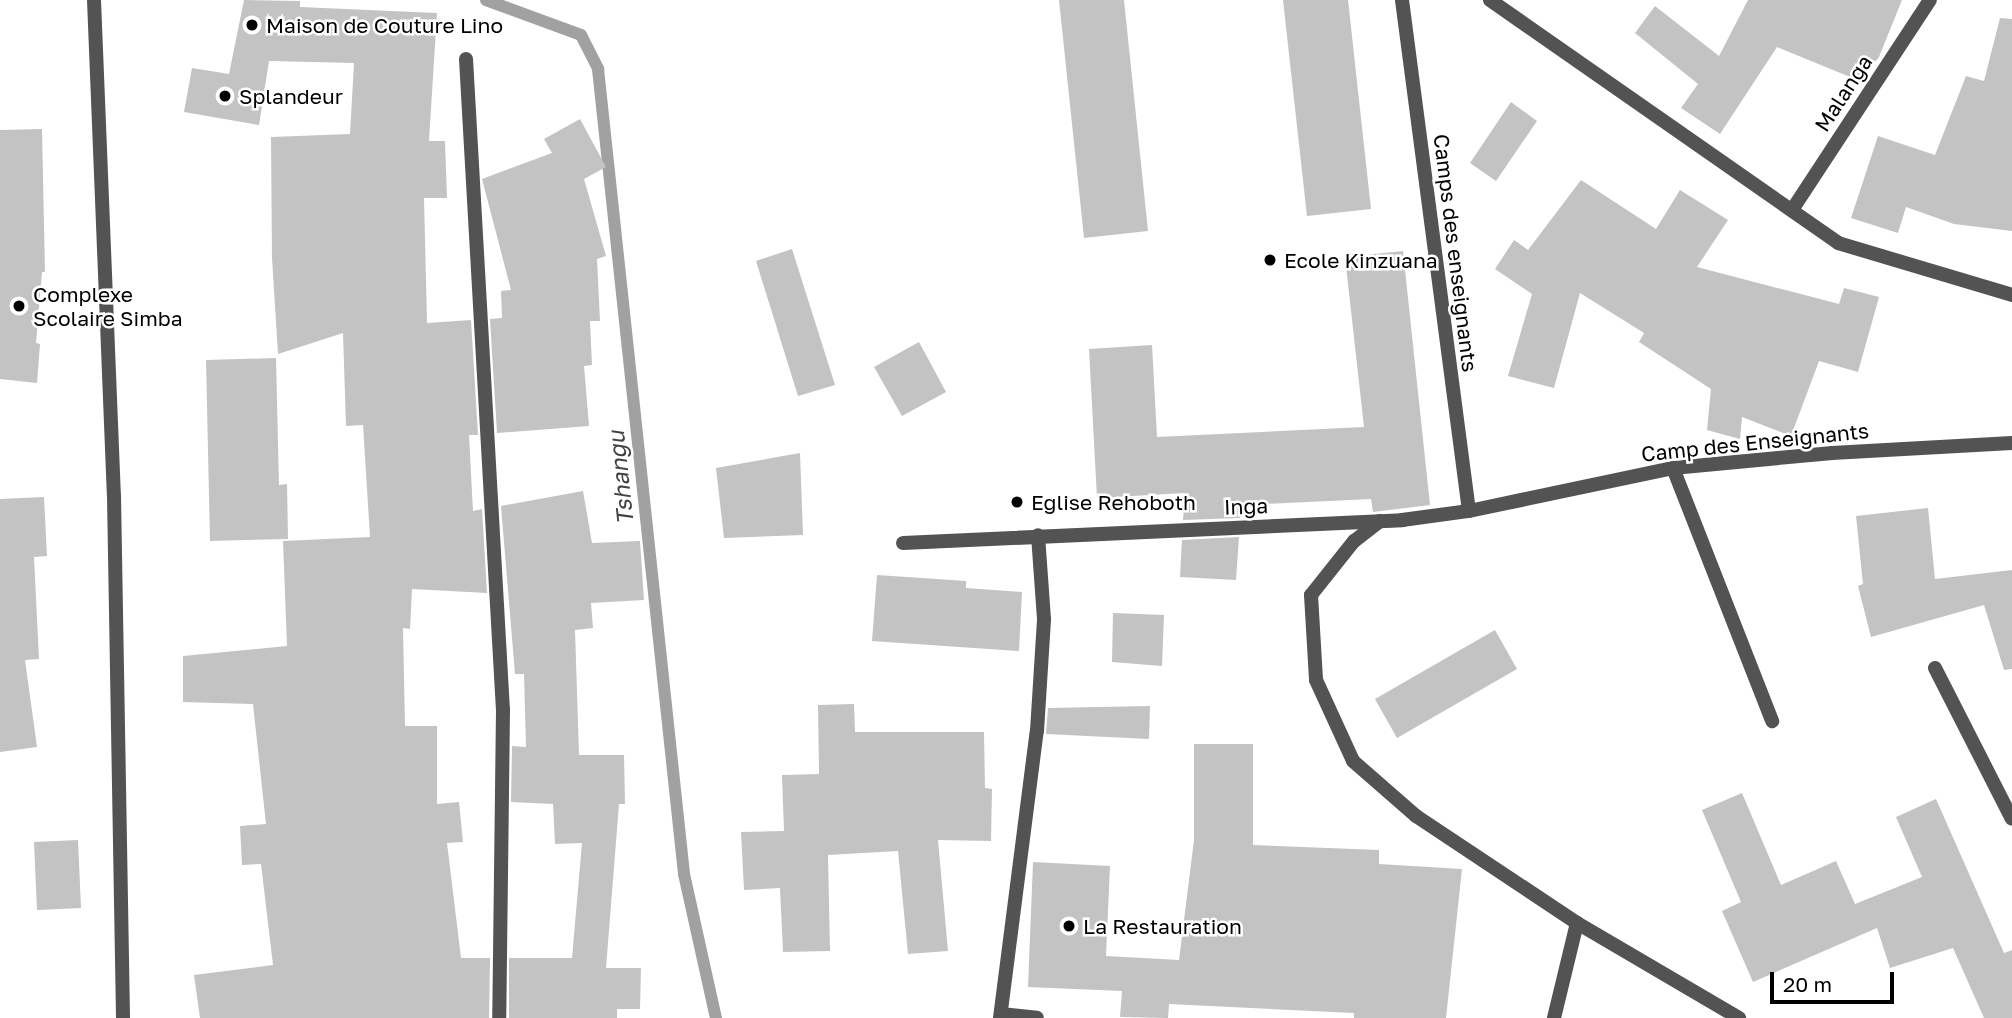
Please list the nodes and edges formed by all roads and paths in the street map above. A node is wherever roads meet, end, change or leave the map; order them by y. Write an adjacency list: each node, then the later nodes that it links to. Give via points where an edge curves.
1 (94, 0): 19 (street, via 114,495)
2 (1402, 0): 10 (street, Camps des enseignants)
3 (1930, 0): 6 (street, Malanga)
4 (1495, 1): 6 (street)
5 (466, 59): 20 (street, via 503,710)
6 (1792, 210): 7 (street, via 1838,243)
7 (2012, 295)
8 (2012, 443): 9 (street, Camp des Enseignants)
9 (1673, 468): 10 (street, Camp des Enseignants); 15 (street)
10 (1469, 511): 11 (street, Camp des Enseignants)
11 (1380, 521): 12 (street, Inga); 17 (street, via 1354,541 1311,595 1316,680 1353,761 1416,816)
12 (1038, 535): 13 (street, Inga); 18 (street, via 1044,619 1037,731)
13 (903, 543)
14 (1935, 668): 16 (street)
15 (1772, 721)
16 (2012, 819)
17 (1577, 923): 22 (street); 23 (street)
18 (1000, 1016): 21 (street)
19 (123, 1018)
20 (499, 1018)
21 (1038, 1018)
22 (1554, 1018)
23 (1739, 1018)

